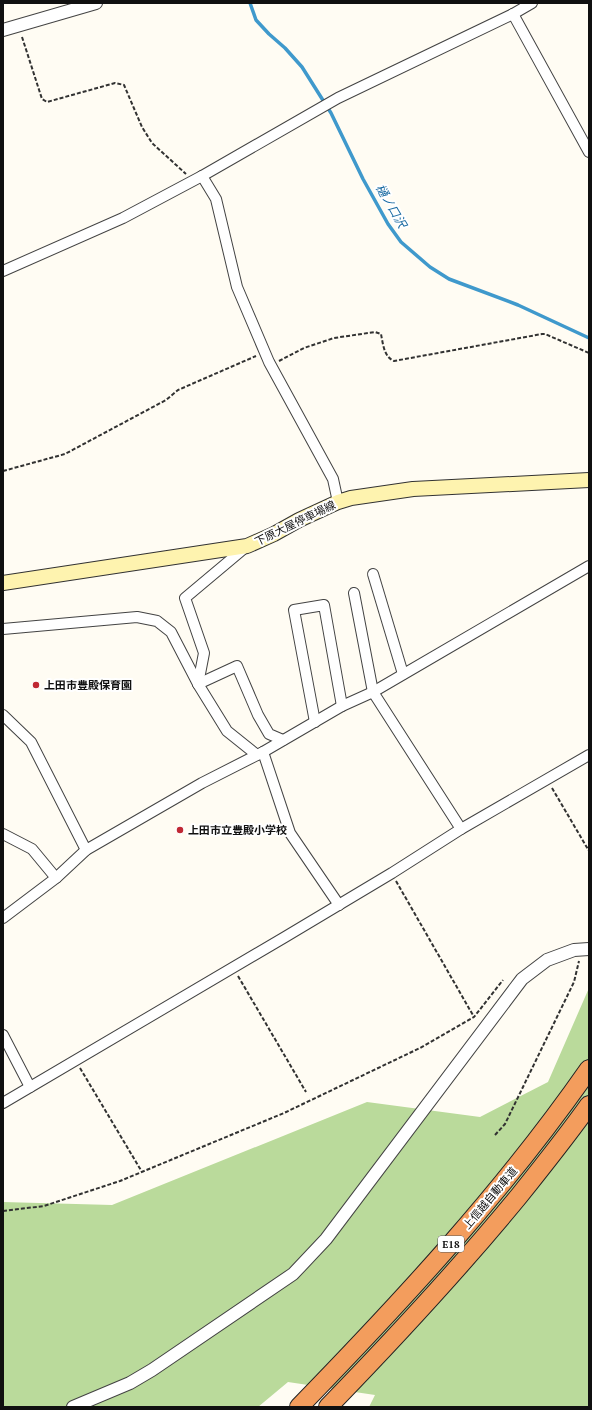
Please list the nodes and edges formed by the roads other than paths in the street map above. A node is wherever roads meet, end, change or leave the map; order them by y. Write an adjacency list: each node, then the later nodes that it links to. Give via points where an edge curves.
1 (96, 3): 4 (street)
2 (532, 3): 3 (street)
3 (513, 14): 5 (street); 6 (street, via 332,101)
4 (3, 30)
5 (589, 152)
6 (198, 178): 7 (street, via 123,218); 9 (street, via 216,199 237,287 271,366 333,479)
7 (3, 271)
8 (589, 480): 9 (main road, 下原大屋停車場線, via 413,489)
9 (338, 502): 10 (main road, 下原大屋停車場線)
10 (246, 546): 13 (main road, 下原大屋停車場線); 17 (street, via 185,598 204,653)
11 (589, 566): 16 (street)
12 (373, 574): 16 (street)
13 (3, 583)
14 (354, 593): 18 (street)
15 (3, 629): 17 (street, via 137,616 158,622 171,632)
16 (403, 674): 18 (street)
17 (198, 684): 22 (street, via 237,666 269,734); 23 (street, via 227,730)
18 (373, 692): 19 (street); 25 (street)
19 (342, 706): 21 (street); 21 (street, via 324,605 294,610)
20 (3, 715): 27 (street, via 31,742)
21 (315, 722): 22 (street)
22 (283, 740): 23 (street)
23 (260, 754): 27 (street, via 202,783); 29 (street, via 290,833)
24 (589, 755): 25 (street)
25 (461, 829): 29 (street)
26 (3, 834): 28 (street, via 32,849)
27 (86, 850): 28 (street)
28 (56, 878): 30 (street)
29 (339, 905): 34 (street)
30 (3, 918)
31 (585, 949): 37 (street, via 574,950 547,960 522,979 326,1239 294,1274 152,1370 130,1383)
32 (3, 1035): 34 (street)
33 (589, 1069): 38 (highway, 上信越自動車道 / E18, via 529,1152 488,1201 394,1308)
34 (30, 1087): 35 (street)
35 (3, 1103)
36 (589, 1104): 39 (highway, 上信越自動車道 / E18, via 545,1163 465,1260)
37 (73, 1407)
38 (299, 1407)
39 (328, 1407)

